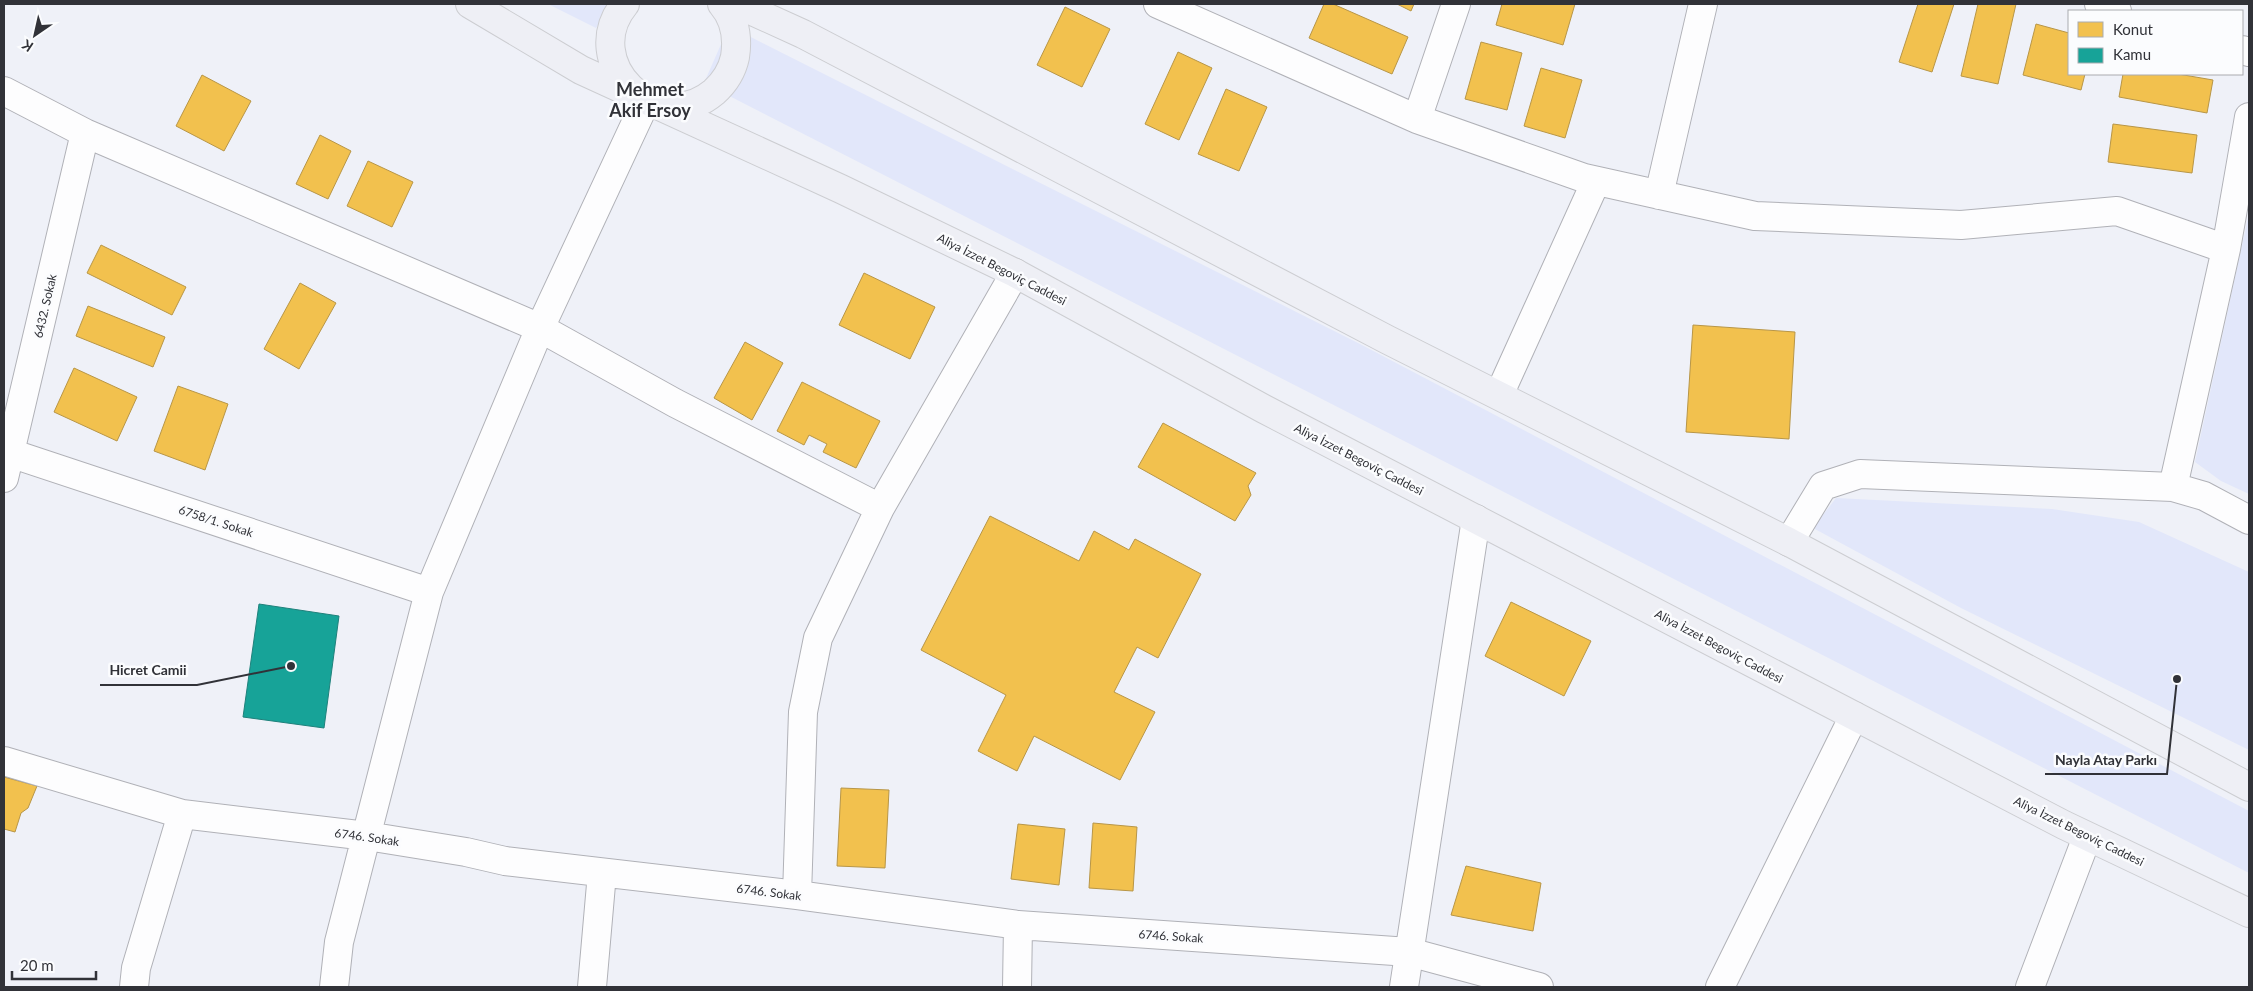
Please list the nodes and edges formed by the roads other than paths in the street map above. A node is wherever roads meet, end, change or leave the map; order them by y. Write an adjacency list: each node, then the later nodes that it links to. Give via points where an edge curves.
1 (470, 4): 11 (main road, Aliya İzzet Begoviç Caddesi, via 581,70)
2 (625, 4): 11 (main road, via 618,12 611,31 610,52 617,72 629,88)
3 (722, 4): 11 (main road, via 734,24 737,45 734,66 723,84 707,98 687,106 666,106)
4 (737, 4): 20 (main road, via 803,34)
5 (1158, 4): 13 (street)
6 (1456, 4): 13 (street)
7 (1703, 4): 16 (street)
8 (2099, 4): 9 (street)
9 (2114, 10)
10 (4, 91): 14 (street)
11 (646, 101): 18 (main road, Aliya İzzet Begoviç Caddesi, via 841,189); 19 (street)
12 (2249, 117): 17 (street)
13 (1417, 119): 15 (street)
14 (85, 133): 19 (street); 21 (street, 6432. Sokak)
15 (1596, 181): 16 (street); 20 (street)
16 (1659, 195): 17 (street, via 1755,216 1961,226 2117,211)
17 (2226, 249): 22 (street)
18 (1015, 274): 23 (street); 24 (main road, Aliya İzzet Begoviç Caddesi)
19 (540, 328): 23 (street, via 676,403); 27 (street)
20 (1499, 395): 26 (main road)
21 (6, 460): 27 (street, 6758/1. Sokak)
22 (2174, 487): 25 (street, via 2204,496); 26 (street, via 1860,474 1823,486)
23 (880, 508): 35 (street, via 818,638 814,656 803,712)
24 (1476, 519): 28 (main road, Aliya İzzet Begoviç Caddesi); 38 (street)
25 (2249, 520)
26 (1789, 542): 30 (main road)
27 (428, 592): 32 (street)
28 (1854, 716): 33 (main road, Aliya İzzet Begoviç Caddesi); 45 (street)
29 (4, 760): 31 (street, 6746. Sokak)
30 (2248, 785)
31 (182, 814): 32 (street, 6746. Sokak); 39 (street, via 136,968)
32 (367, 836): 34 (street, 6746. Sokak, via 505,861); 40 (street, via 339,942)
33 (2087, 837): 36 (main road, Aliya İzzet Begoviç Caddesi); 46 (street)
34 (602, 873): 35 (street, 6746. Sokak); 41 (street)
35 (797, 895): 37 (street, 6746. Sokak)
36 (2249, 913)
37 (1018, 926): 38 (street, 6746. Sokak); 42 (street)
38 (1409, 952): 43 (street); 44 (street, 6746. Sokak)
39 (134, 987)
40 (334, 987)
41 (592, 987)
42 (1017, 987)
43 (1404, 987)
44 (1539, 987)
45 (1720, 987)
46 (2030, 987)

